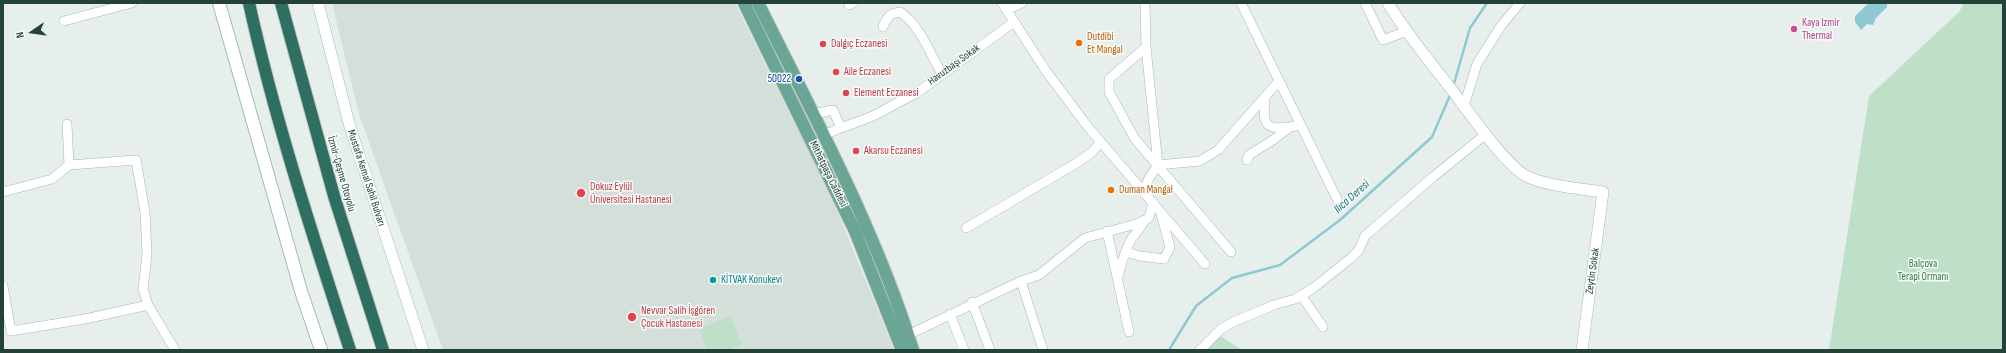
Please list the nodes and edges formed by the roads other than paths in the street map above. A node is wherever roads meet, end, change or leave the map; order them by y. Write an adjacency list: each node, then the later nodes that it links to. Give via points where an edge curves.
1 (132, 3): 17 (street)
2 (219, 3): 58 (main road, via 301,291)
3 (249, 3): 59 (highway, via 303,203)
4 (280, 3): 60 (highway, İzmir-Çeşme Otoyolu, via 334,196)
5 (318, 3): 61 (street, Mustafa Kemal Sahil Bulvarı, via 350,127)
6 (744, 3): 62 (main road, Mithatpaşa Caddesi, via 856,231)
7 (758, 3): 26 (main road, Mithatpaşa Caddesi)
8 (849, 3): 9 (street)
9 (853, 3)
10 (1022, 3): 16 (street)
11 (1145, 3): 21 (street)
12 (1241, 3): 23 (street)
13 (1365, 3): 20 (street, via 1384,40)
14 (1388, 3): 20 (street)
15 (1520, 3): 25 (street, via 1501,26 1477,64)
16 (1004, 6): 18 (street)
17 (64, 21)
18 (1014, 22): 22 (street, Havuzbaşı Sokak); 33 (street, via 1046,71)
19 (883, 27): 22 (street, via 886,18 892,13 900,12 907,16)
20 (1407, 31): 25 (street)
21 (1146, 47): 36 (street); 36 (street, via 1109,79 1109,92 1135,139)
22 (942, 74): 30 (street, Havuzbaşı Sokak, via 918,92 872,116)
23 (1279, 81): 24 (street); 28 (street)
24 (1265, 100): 29 (street, via 1264,118 1268,125 1276,129); 36 (street, via 1218,150 1200,161)
25 (1463, 104): 31 (street)
26 (813, 114): 30 (street, via 833,110); 32 (main road, Mithatpaşa Caddesi)
27 (67, 124): 35 (street)
28 (1300, 124): 29 (street); 39 (street)
29 (1290, 127): 34 (street, via 1249,155)
30 (841, 128): 32 (street, Havuzbaşı Sokak)
31 (1486, 134): 50 (street, via 1365,236 1351,258); 68 (street, Zeytin Sokak, via 1525,175 1549,184 1603,192)
32 (823, 135): 56 (main road, Mithatpaşa Caddesi, via 883,266)
33 (1101, 142): 38 (street); 42 (street, via 1075,164)
34 (1247, 160)
35 (69, 165): 37 (street, via 52,179); 52 (street, via 136,160 144,212 147,255 143,289)
36 (1158, 165): 38 (street, via 1147,179 1145,188); 45 (street)
37 (3, 192)
38 (1150, 199): 40 (street); 41 (street, via 1149,218)
39 (1337, 199)
40 (1160, 210): 44 (street, via 1170,247 1164,259); 46 (street)
41 (1145, 220): 43 (street); 44 (street)
42 (966, 228)
43 (1107, 231): 47 (street); 48 (street, via 1085,238 1039,275)
44 (1126, 252): 47 (street)
45 (1231, 252)
46 (1205, 264)
47 (1117, 279): 55 (street)
48 (1021, 280): 51 (street); 66 (street)
49 (3, 286): 52 (street, via 11,331 85,319)
50 (1301, 295): 54 (street); 67 (street, via 1233,322 1221,329)
51 (972, 302): 53 (street); 65 (street)
52 (148, 305): 57 (street)
53 (950, 314): 56 (street); 64 (street)
54 (1323, 327)
55 (1128, 332)
56 (908, 335): 63 (main road, Mithatpaşa Caddesi)
57 (175, 350)
58 (321, 350)
59 (350, 350)
60 (383, 350)
61 (423, 350)
62 (902, 350)
63 (913, 350)
64 (964, 350)
65 (990, 350)
66 (1043, 350)
67 (1200, 350)
68 (1582, 350)

